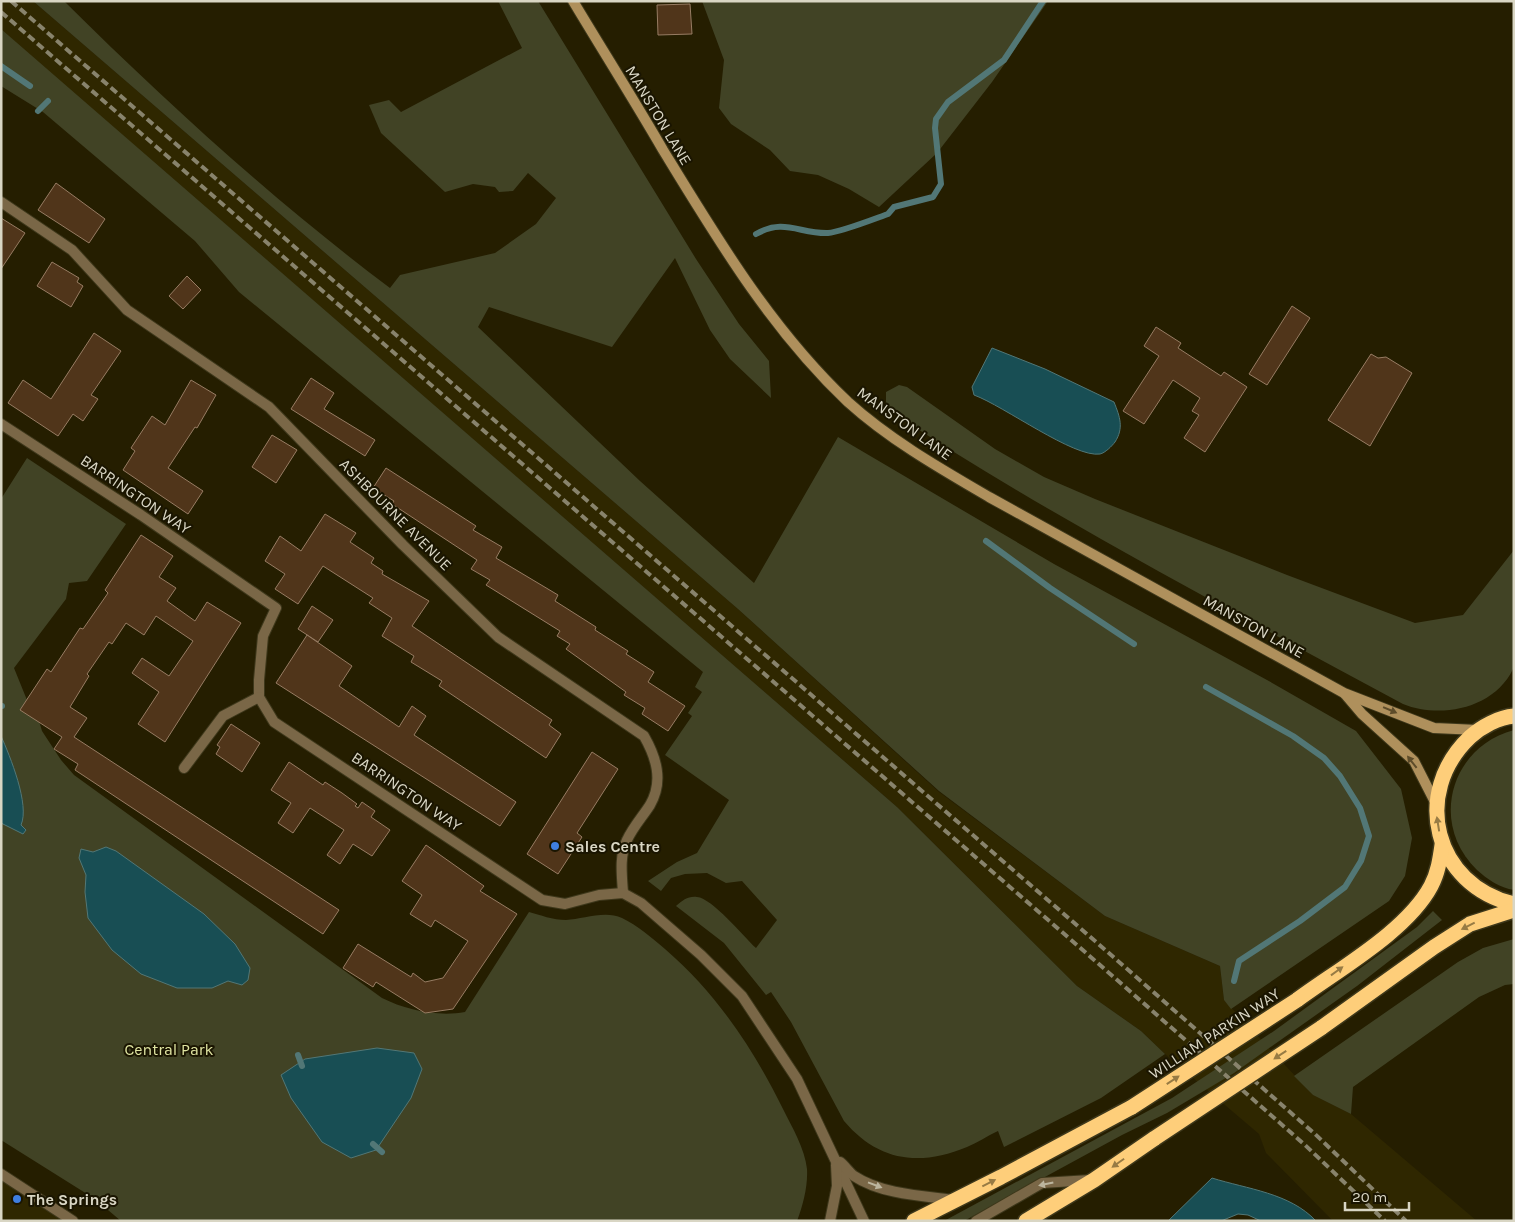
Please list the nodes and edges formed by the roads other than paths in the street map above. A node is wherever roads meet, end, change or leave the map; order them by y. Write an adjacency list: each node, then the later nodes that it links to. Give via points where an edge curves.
1 (573, 1): 4 (street, MANSTON LANE, via 731,261 776,324 850,403 931,463)
2 (1, 202): 11 (street, ASHBOURNE AVENUE, via 72,250 127,310 270,407 403,545 498,637 644,736 656,758 658,779 652,802 626,840 622,859)
3 (1, 424): 5 (street, BARRINGTON WAY, via 276,608 263,636)
4 (1344, 693): 7 (street, MANSTON LANE, one-way to 7, via 1434,728); 9 (street, MANSTON LANE, one-way to 4, via 1414,761 1362,714)
5 (259, 697): 8 (street, via 223,716); 11 (street, BARRINGTON WAY, via 274,722 542,900 565,904 599,895)
6 (1512, 715): 7 (highway)
7 (1478, 730): 9 (highway, via 1456,750 1442,775)
8 (184, 768)
9 (1436, 804): 10 (highway, one-way to 9)
10 (1442, 845): 12 (highway, via 1456,868 1475,887 1498,900); 17 (highway, WILLIAM PARKIN WAY, one-way to 10, bridge, via 1132,1107 1297,1000 1386,936 1413,912 1431,886 1438,871)
11 (623, 893): 14 (street, via 641,903 742,996 797,1079)
12 (1514, 904)
13 (1514, 910): 16 (highway, one-way to 16, bridge, via 1470,924 1434,947 1321,1028)
14 (836, 1158): 17 (street, one-way to 17, via 854,1176 880,1187); 19 (street, via 837,1186); 20 (street)
15 (1, 1174): 18 (street)
16 (1094, 1180): 22 (street, one-way to 22, via 1042,1183); 23 (highway)
17 (955, 1200): 21 (highway, WILLIAM PARKIN WAY)
18 (73, 1221)
19 (830, 1221)
20 (864, 1221)
21 (914, 1221)
22 (976, 1221)
23 (1026, 1221)

